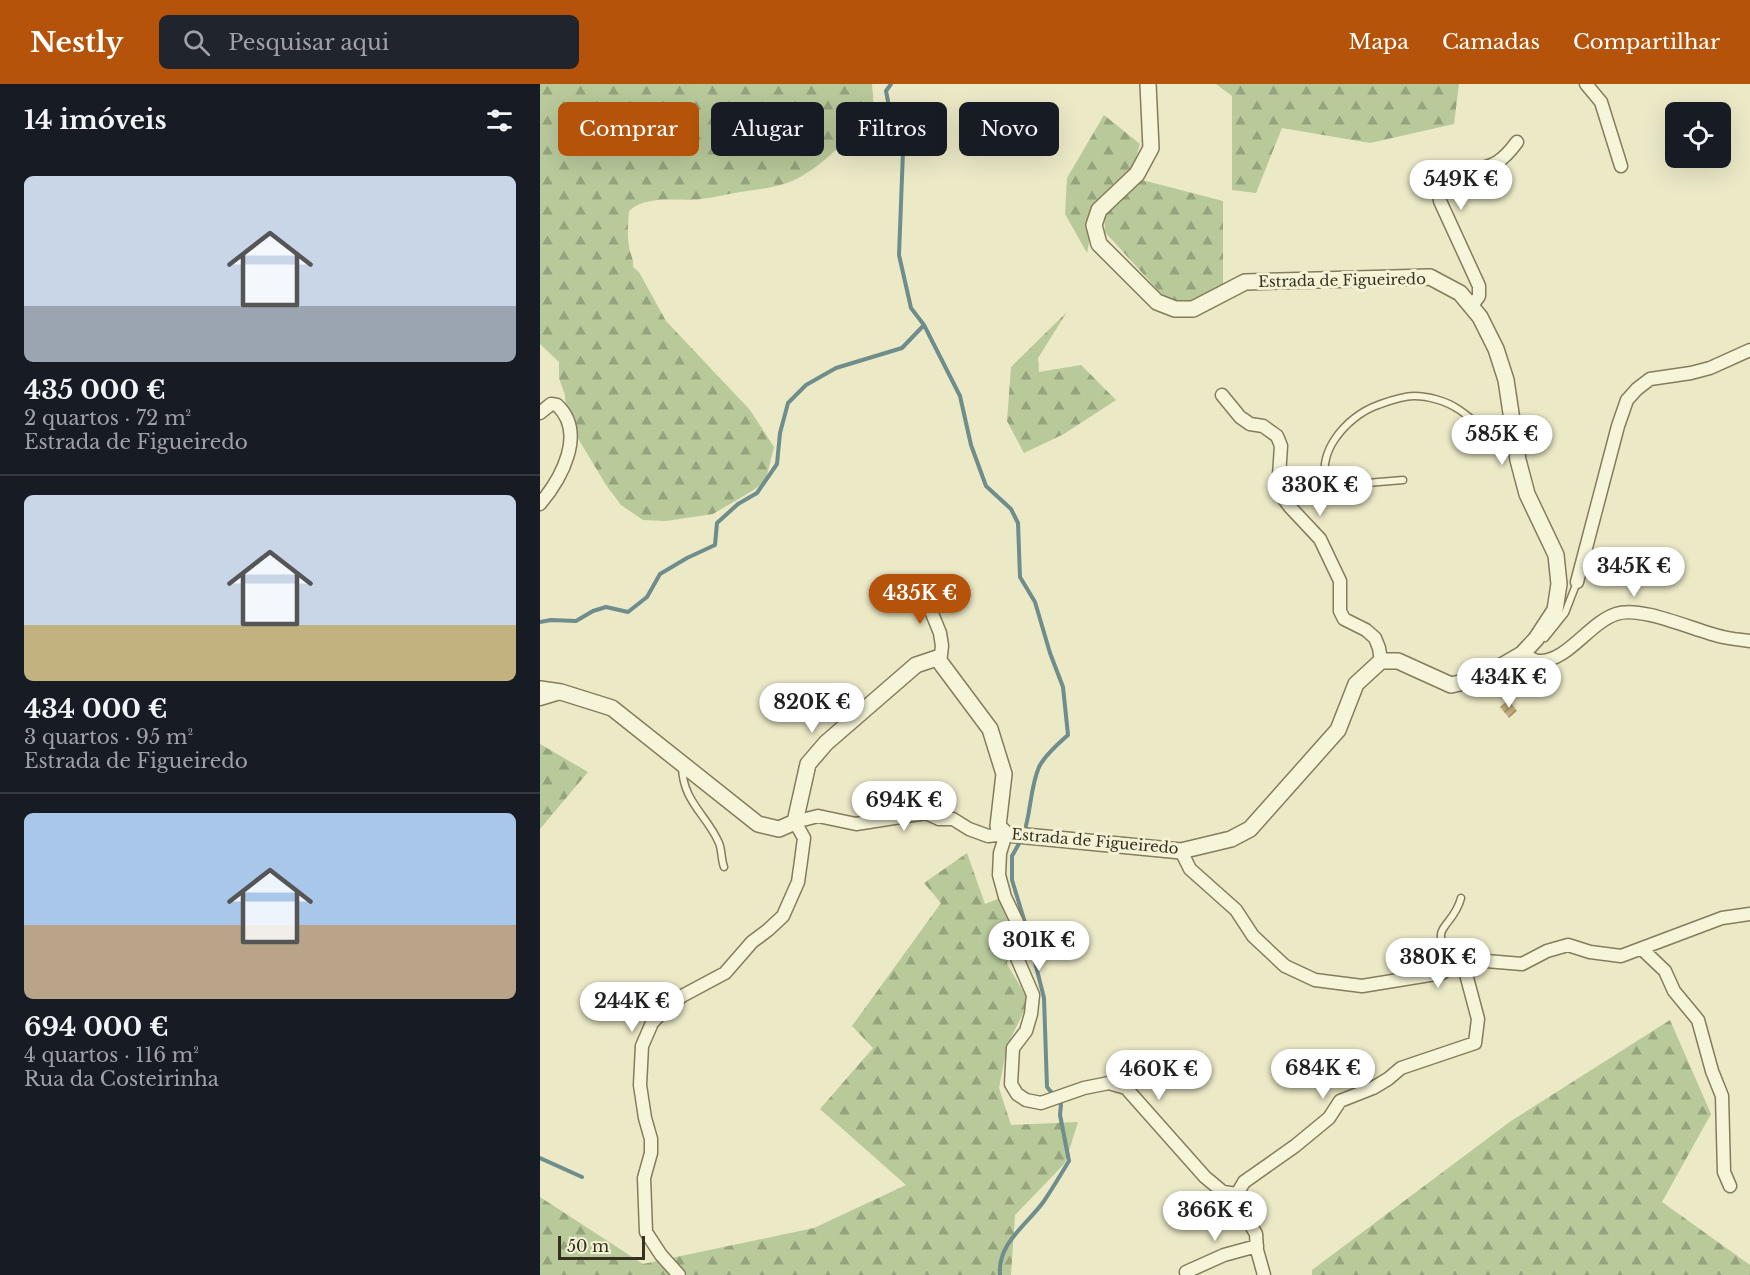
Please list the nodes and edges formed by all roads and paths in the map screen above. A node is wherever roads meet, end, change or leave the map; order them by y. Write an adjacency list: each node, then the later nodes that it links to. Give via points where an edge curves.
1 (1148, 84): 5 (street, Estrada de Figueiredo, via 1151,148 1137,174 1099,210 1095,225 1099,244 1157,302 1175,309 1193,309 1245,282 1430,277 1460,293)
2 (1586, 84): 4 (street, via 1601,102)
3 (1517, 142): 5 (street, via 1504,159 1470,170 1451,170 1440,175 1437,184 1440,201 1479,286 1479,296)
4 (1621, 166)
5 (1471, 307): 9 (street, Estrada de Figueiredo, via 1496,349 1506,380)
6 (1750, 350): 12 (street, via 1710,368 1650,379 1627,400)
7 (1222, 396): 17 (street, via 1240,417 1277,436 1281,446 1278,490 1320,539 1337,570 1344,619 1375,638)
8 (540, 413): 11 (street, via 551,404 557,405 567,420 570,436 569,454 558,479)
9 (1512, 425): 10 (lane, via 1482,426 1455,407 1414,396 1377,405 1357,415 1332,444 1325,465 1327,478 1367,483); 14 (street, Estrada de Figueiredo, via 1527,494 1556,555 1559,584 1555,610)
10 (1403, 480)
11 (540, 504)
12 (1577, 582): 14 (lane, via 1565,613 1545,638)
13 (927, 586): 18 (street, via 929,606 940,633)
14 (1536, 639): 16 (street, Estrada de Figueiredo)
15 (1750, 641): 16 (street, via 1630,612 1602,621 1556,658 1537,662)
16 (1522, 654): 17 (street, Estrada de Figueiredo, via 1481,678 1451,685 1398,661)
17 (1381, 661): 25 (street, Estrada de Figueiredo, via 1356,684 1338,730 1251,830 1231,839)
18 (940, 663): 23 (street, via 937,658 916,665 826,743 808,764); 24 (street, Estrada de Figueiredo, via 990,729 1004,774 998,826)
19 (540, 688): 20 (street)
20 (561, 692): 21 (street); 22 (street, via 612,708)
21 (540, 699)
22 (682, 763): 23 (street, via 758,824 779,829); 26 (lane, via 686,789 720,845)
23 (795, 822): 24 (street, via 818,816 856,824 926,813 939,819 953,819 988,836); 35 (street, via 804,838 798,882 783,916 752,942 725,973 664,1010 652,1023 642,1046 640,1085 651,1139 644,1178 646,1232)
24 (1010, 835): 25 (street, Estrada de Figueiredo); 32 (street, via 1000,853 999,875 1017,922 1017,958 1033,995 1026,1031 1013,1048 1011,1084 1017,1095 1041,1103 1109,1083 1126,1088 1206,1177 1223,1192)
25 (1181, 850): 30 (street, via 1190,869 1236,910 1253,936 1285,966 1316,980 1362,986 1442,973)
26 (724, 867)
27 (1461, 898): 30 (lane, via 1441,934 1446,948)
28 (1750, 914): 29 (street, via 1722,918)
29 (1642, 949): 30 (street, via 1621,956 1568,945 1522,963); 31 (street, via 1665,971 1674,991 1698,1020 1722,1096 1724,1172)
30 (1462, 959): 32 (street, via 1478,1018 1475,1043 1401,1068 1373,1088 1340,1101 1329,1118 1244,1182)
31 (1730, 1186)
32 (1237, 1194): 33 (street, via 1257,1234)
33 (1257, 1246): 34 (street); 36 (street)
34 (1186, 1272)
35 (679, 1275)
36 (1264, 1275)

